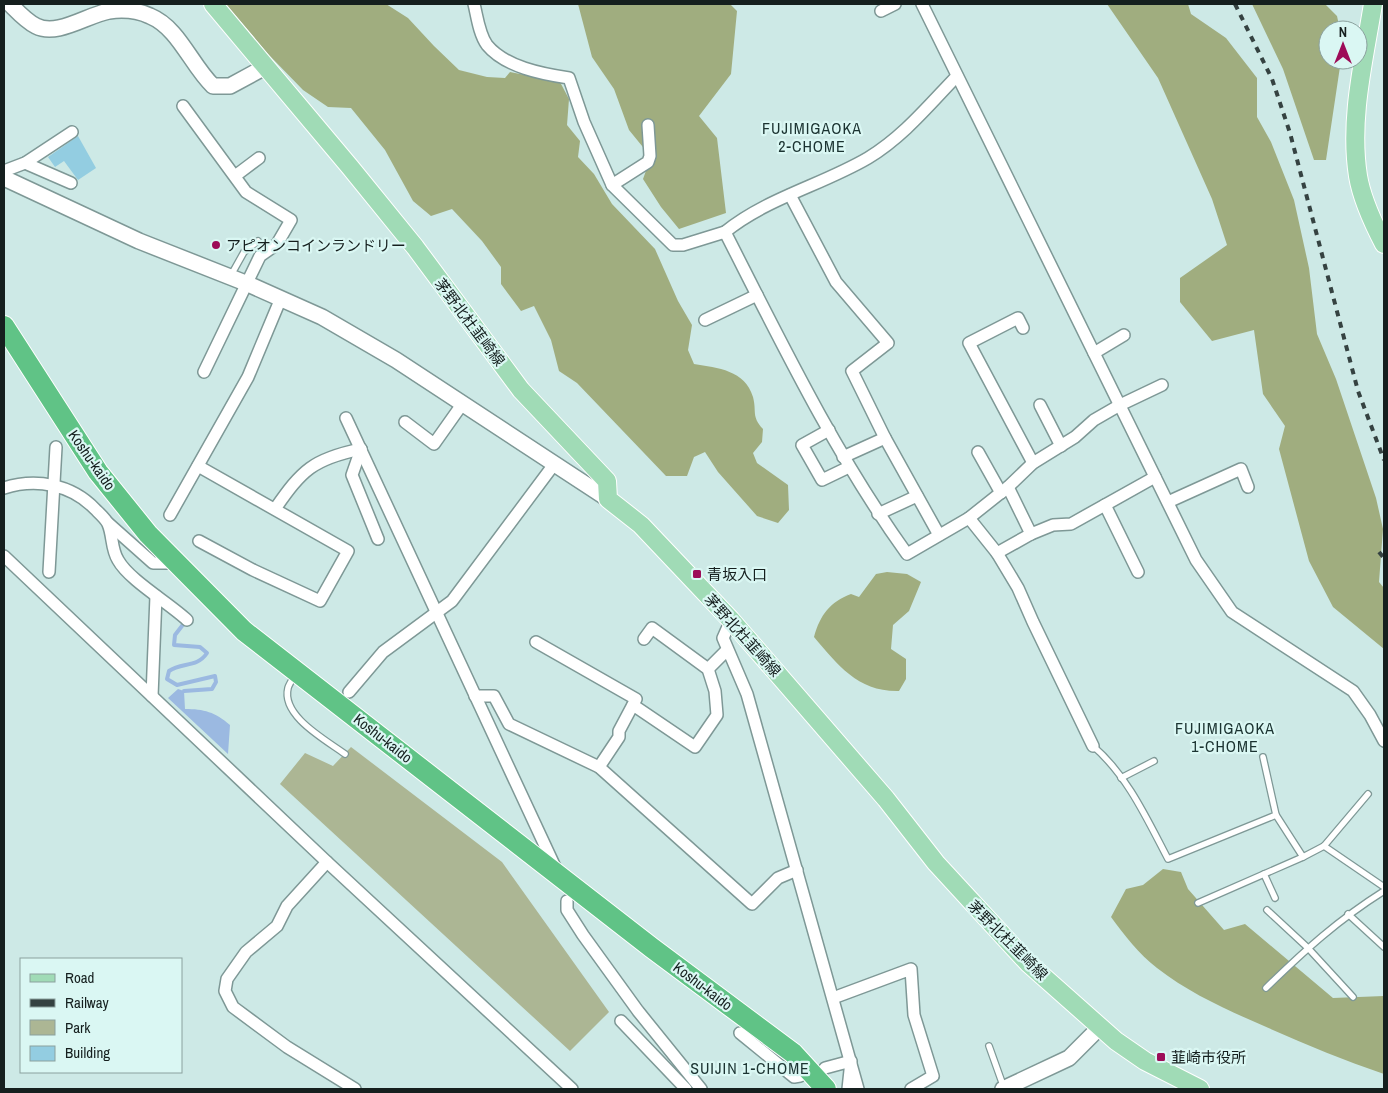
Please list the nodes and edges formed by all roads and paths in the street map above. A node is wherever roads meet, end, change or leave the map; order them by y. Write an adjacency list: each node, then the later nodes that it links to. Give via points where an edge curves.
1 (10, 4): 8 (street, via 37,27 48,29 108,11 125,9 151,16 179,39 213,86 230,86)
2 (212, 4): 8 (main road, 茅野北杜韮崎線)
3 (474, 4): 19 (street, via 486,44 498,55 526,69 569,78)
4 (895, 4): 7 (street)
5 (922, 4): 9 (street)
6 (1373, 4): 23 (main road, via 1356,108 1356,157 1366,206)
7 (881, 11)
8 (265, 67): 56 (main road, 茅野北杜韮崎線, via 415,247 521,390 607,481)
9 (957, 76): 20 (street, via 894,141 866,160); 32 (street)
10 (183, 106): 16 (street)
11 (648, 125): 19 (street, via 648,162)
12 (72, 132): 14 (street)
13 (260, 158): 16 (street)
14 (25, 163): 15 (street); 18 (street)
15 (4, 172)
16 (235, 176): 25 (street, via 246,192 291,220 277,244 260,256)
17 (4, 178): 24 (street, via 139,241)
18 (71, 183)
19 (612, 185): 21 (street, via 673,245)
20 (790, 196): 21 (street, via 748,215); 41 (street, via 836,282 888,343 852,371)
21 (725, 232): 26 (street)
22 (258, 241): 24 (lane, via 244,252)
23 (1384, 243)
24 (230, 276): 25 (street)
25 (248, 284): 27 (street); 33 (street)
26 (757, 295): 28 (street); 40 (street)
27 (281, 298): 35 (street, via 322,317); 49 (street, via 248,378)
28 (705, 320)
29 (4, 326): 70 (highway, Koshu-kaido, via 98,472 148,534)
30 (1023, 328): 48 (street, via 1018,318 969,343)
31 (1124, 335): 32 (street)
32 (1094, 353): 36 (street)
33 (204, 372)
34 (1162, 385): 36 (street)
35 (463, 403): 39 (street, via 434,444); 47 (street)
36 (1120, 404): 42 (street); 50 (street)
37 (1040, 405): 42 (street)
38 (346, 418): 44 (street)
39 (405, 422)
40 (829, 430): 46 (street); 46 (street, via 802,445 822,480)
41 (885, 438): 46 (street); 55 (street)
42 (1061, 446): 48 (street)
43 (56, 447): 51 (street)
44 (360, 449): 59 (street, via 314,463 293,483); 66 (street, via 352,475); 74 (street)
45 (978, 452): 54 (street)
46 (846, 462): 60 (street)
47 (555, 463): 56 (street); 74 (street, via 452,601)
48 (1033, 463): 54 (street)
49 (198, 466): 59 (street); 61 (street)
50 (1156, 477): 57 (street); 58 (street)
51 (53, 486): 53 (street, via 35,482); 63 (street, via 88,501); 71 (street)
52 (1248, 487): 57 (street, via 1241,469)
53 (4, 488)
54 (1005, 490): 62 (street); 64 (street)
55 (917, 496): 60 (street); 65 (street)
56 (608, 499): 76 (main road, 茅野北杜韮崎線, via 640,525)
57 (1168, 502): 86 (street, via 1196,560 1232,612 1352,691)
58 (1105, 505): 64 (street, via 1071,524 1053,525); 72 (street)
59 (275, 509): 67 (street, via 348,551 320,601)
60 (878, 514): 65 (street, via 907,554)
61 (170, 515)
62 (969, 518): 65 (street); 68 (street)
63 (108, 523): 70 (street, via 153,563); 73 (street, via 118,561)
64 (1031, 534): 68 (street)
65 (939, 535)
66 (378, 539)
67 (199, 541)
68 (997, 553): 87 (street, via 1018,588)
69 (4, 556): 83 (street)
70 (177, 563): 81 (highway, Koshu-kaido, via 244,631)
71 (49, 572)
72 (1138, 572)
73 (156, 596): 75 (street); 83 (street)
74 (436, 612): 82 (street, via 383,652); 84 (street)
75 (187, 620)
76 (731, 620): 79 (street, via 723,638); 114 (main road, 茅野北杜韮崎線, via 977,910 1028,963)
77 (644, 639): 80 (street, via 652,628)
78 (536, 642): 85 (street, via 636,699)
79 (727, 650): 80 (street); 98 (street, via 747,694)
80 (708, 669): 85 (street, via 715,691 717,715 695,747)
81 (296, 671): 88 (lane, via 288,689 289,706 302,723); 99 (highway, Koshu-kaido)
82 (349, 692)
83 (152, 696): 97 (street)
84 (475, 696): 91 (street, via 494,696 509,724); 99 (street)
85 (633, 705): 91 (street, via 619,737)
86 (1384, 741)
87 (1093, 746): 92 (lane, via 1106,757)
88 (345, 754)
89 (1263, 757): 94 (lane)
90 (1154, 761): 92 (lane)
91 (599, 766): 98 (street, via 752,904 778,878)
92 (1121, 778): 94 (lane, via 1168,859)
93 (1368, 794): 95 (lane)
94 (1276, 815): 96 (lane)
95 (1324, 846): 96 (lane); 101 (lane)
96 (1303, 856): 100 (lane)
97 (327, 862): 121 (street, via 287,906 277,926 246,952 227,979 225,991 233,1007 287,1047); 122 (street)
98 (797, 870): 112 (street)
99 (557, 873): 125 (highway, Koshu-kaido, via 793,1053)
100 (1264, 874): 103 (lane); 105 (lane)
101 (1384, 887)
102 (1384, 891): 107 (lane)
103 (1276, 898)
104 (568, 901): 124 (street, via 567,910 583,935 638,1011)
105 (1198, 903)
106 (1267, 910): 109 (lane)
107 (1348, 914): 108 (lane); 109 (lane)
108 (1384, 947)
109 (1308, 948): 110 (lane); 111 (lane)
110 (1266, 988)
111 (1354, 996)
112 (833, 998): 117 (street); 128 (street, via 911,969 914,1015 933,1076)
113 (621, 1021): 123 (street)
114 (1100, 1027): 120 (street, via 1069,1058); 129 (main road, 茅野北杜韮崎線, via 1145,1061)
115 (740, 1033): 119 (street, via 794,1077)
116 (989, 1046): 120 (lane)
117 (851, 1061): 118 (street); 126 (street); 127 (street)
118 (825, 1068)
119 (800, 1076)
120 (1011, 1088)
121 (355, 1089)
122 (572, 1089)
123 (686, 1089)
124 (701, 1089)
125 (826, 1089)
126 (848, 1089)
127 (858, 1089)
128 (911, 1089)
129 (1200, 1089)

